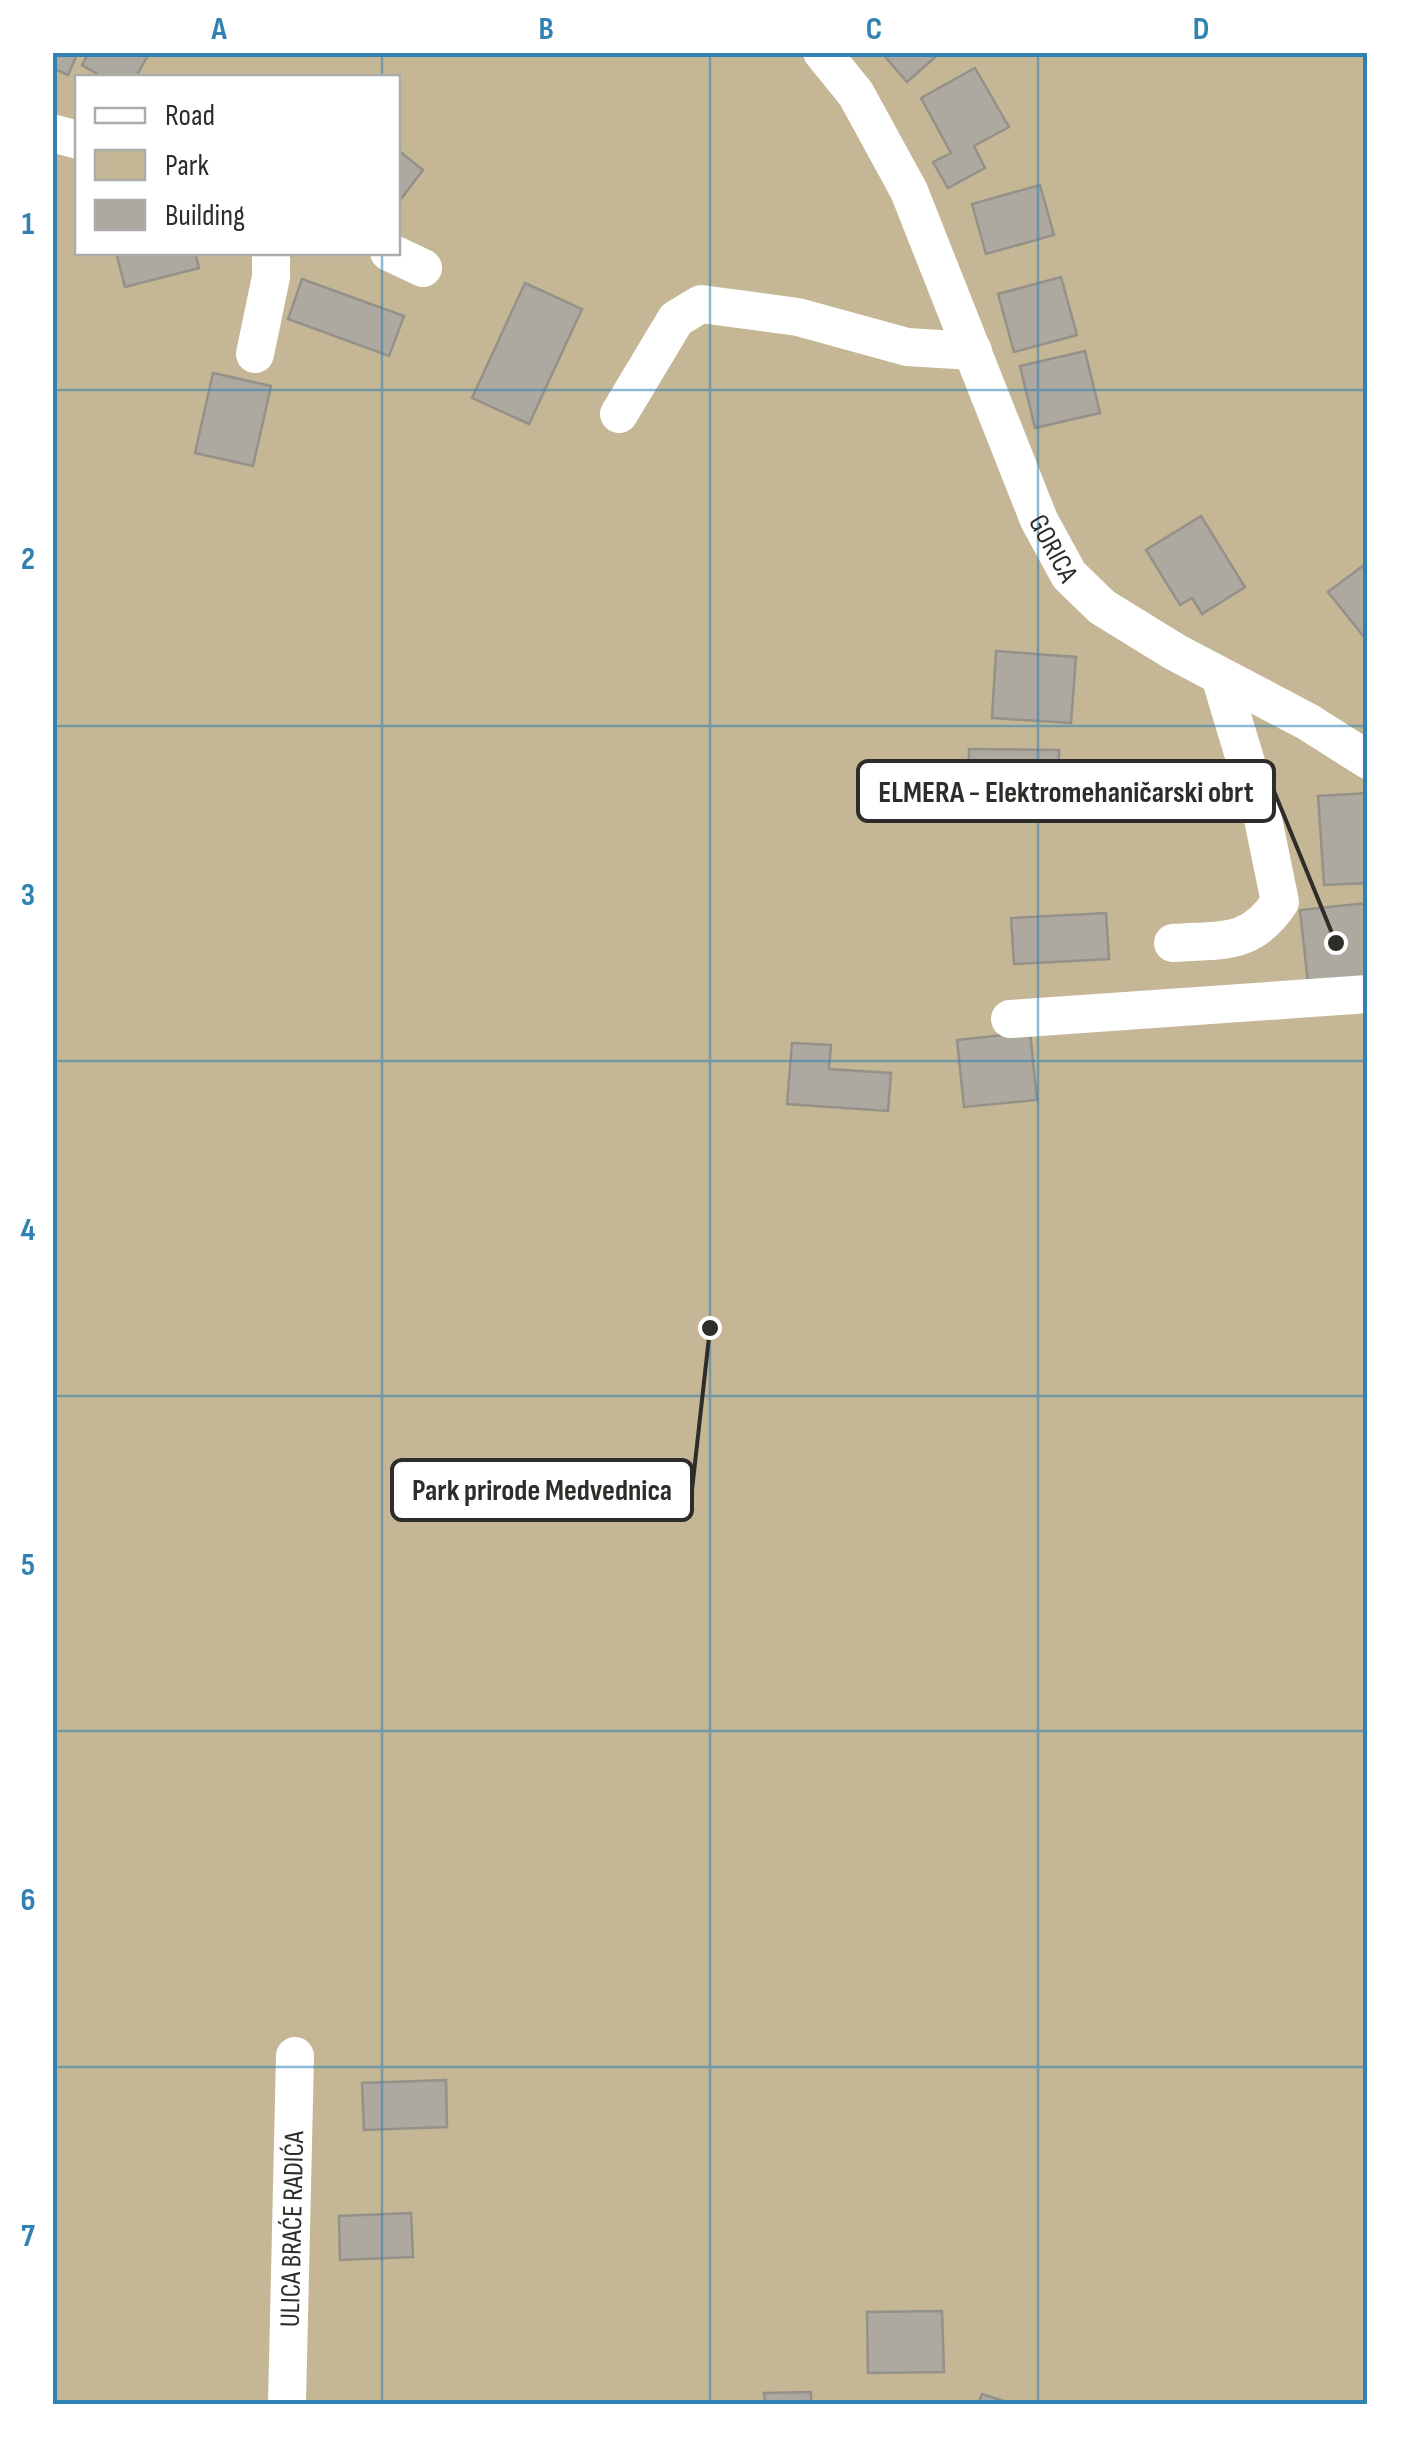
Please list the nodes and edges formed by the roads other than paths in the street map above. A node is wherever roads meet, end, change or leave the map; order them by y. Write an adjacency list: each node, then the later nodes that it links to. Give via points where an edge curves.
1 (822, 52): 3 (street, GORICA, via 856,94 909,191)
2 (271, 255): 4 (street)
3 (974, 351): 5 (street, via 907,347 798,317 701,304 676,320); 6 (street, GORICA, via 1038,520 1068,576 1102,607)
4 (255, 354)
5 (619, 414)
6 (1220, 676): 7 (street, GORICA); 8 (street, via 1263,818 1280,902 1265,924 1243,937)
7 (1368, 760)
8 (1173, 943)
9 (1368, 994): 10 (street)
10 (1010, 1019)
11 (295, 2056): 12 (street, ULICA BRAĆE RADIĆA)
12 (287, 2404)

